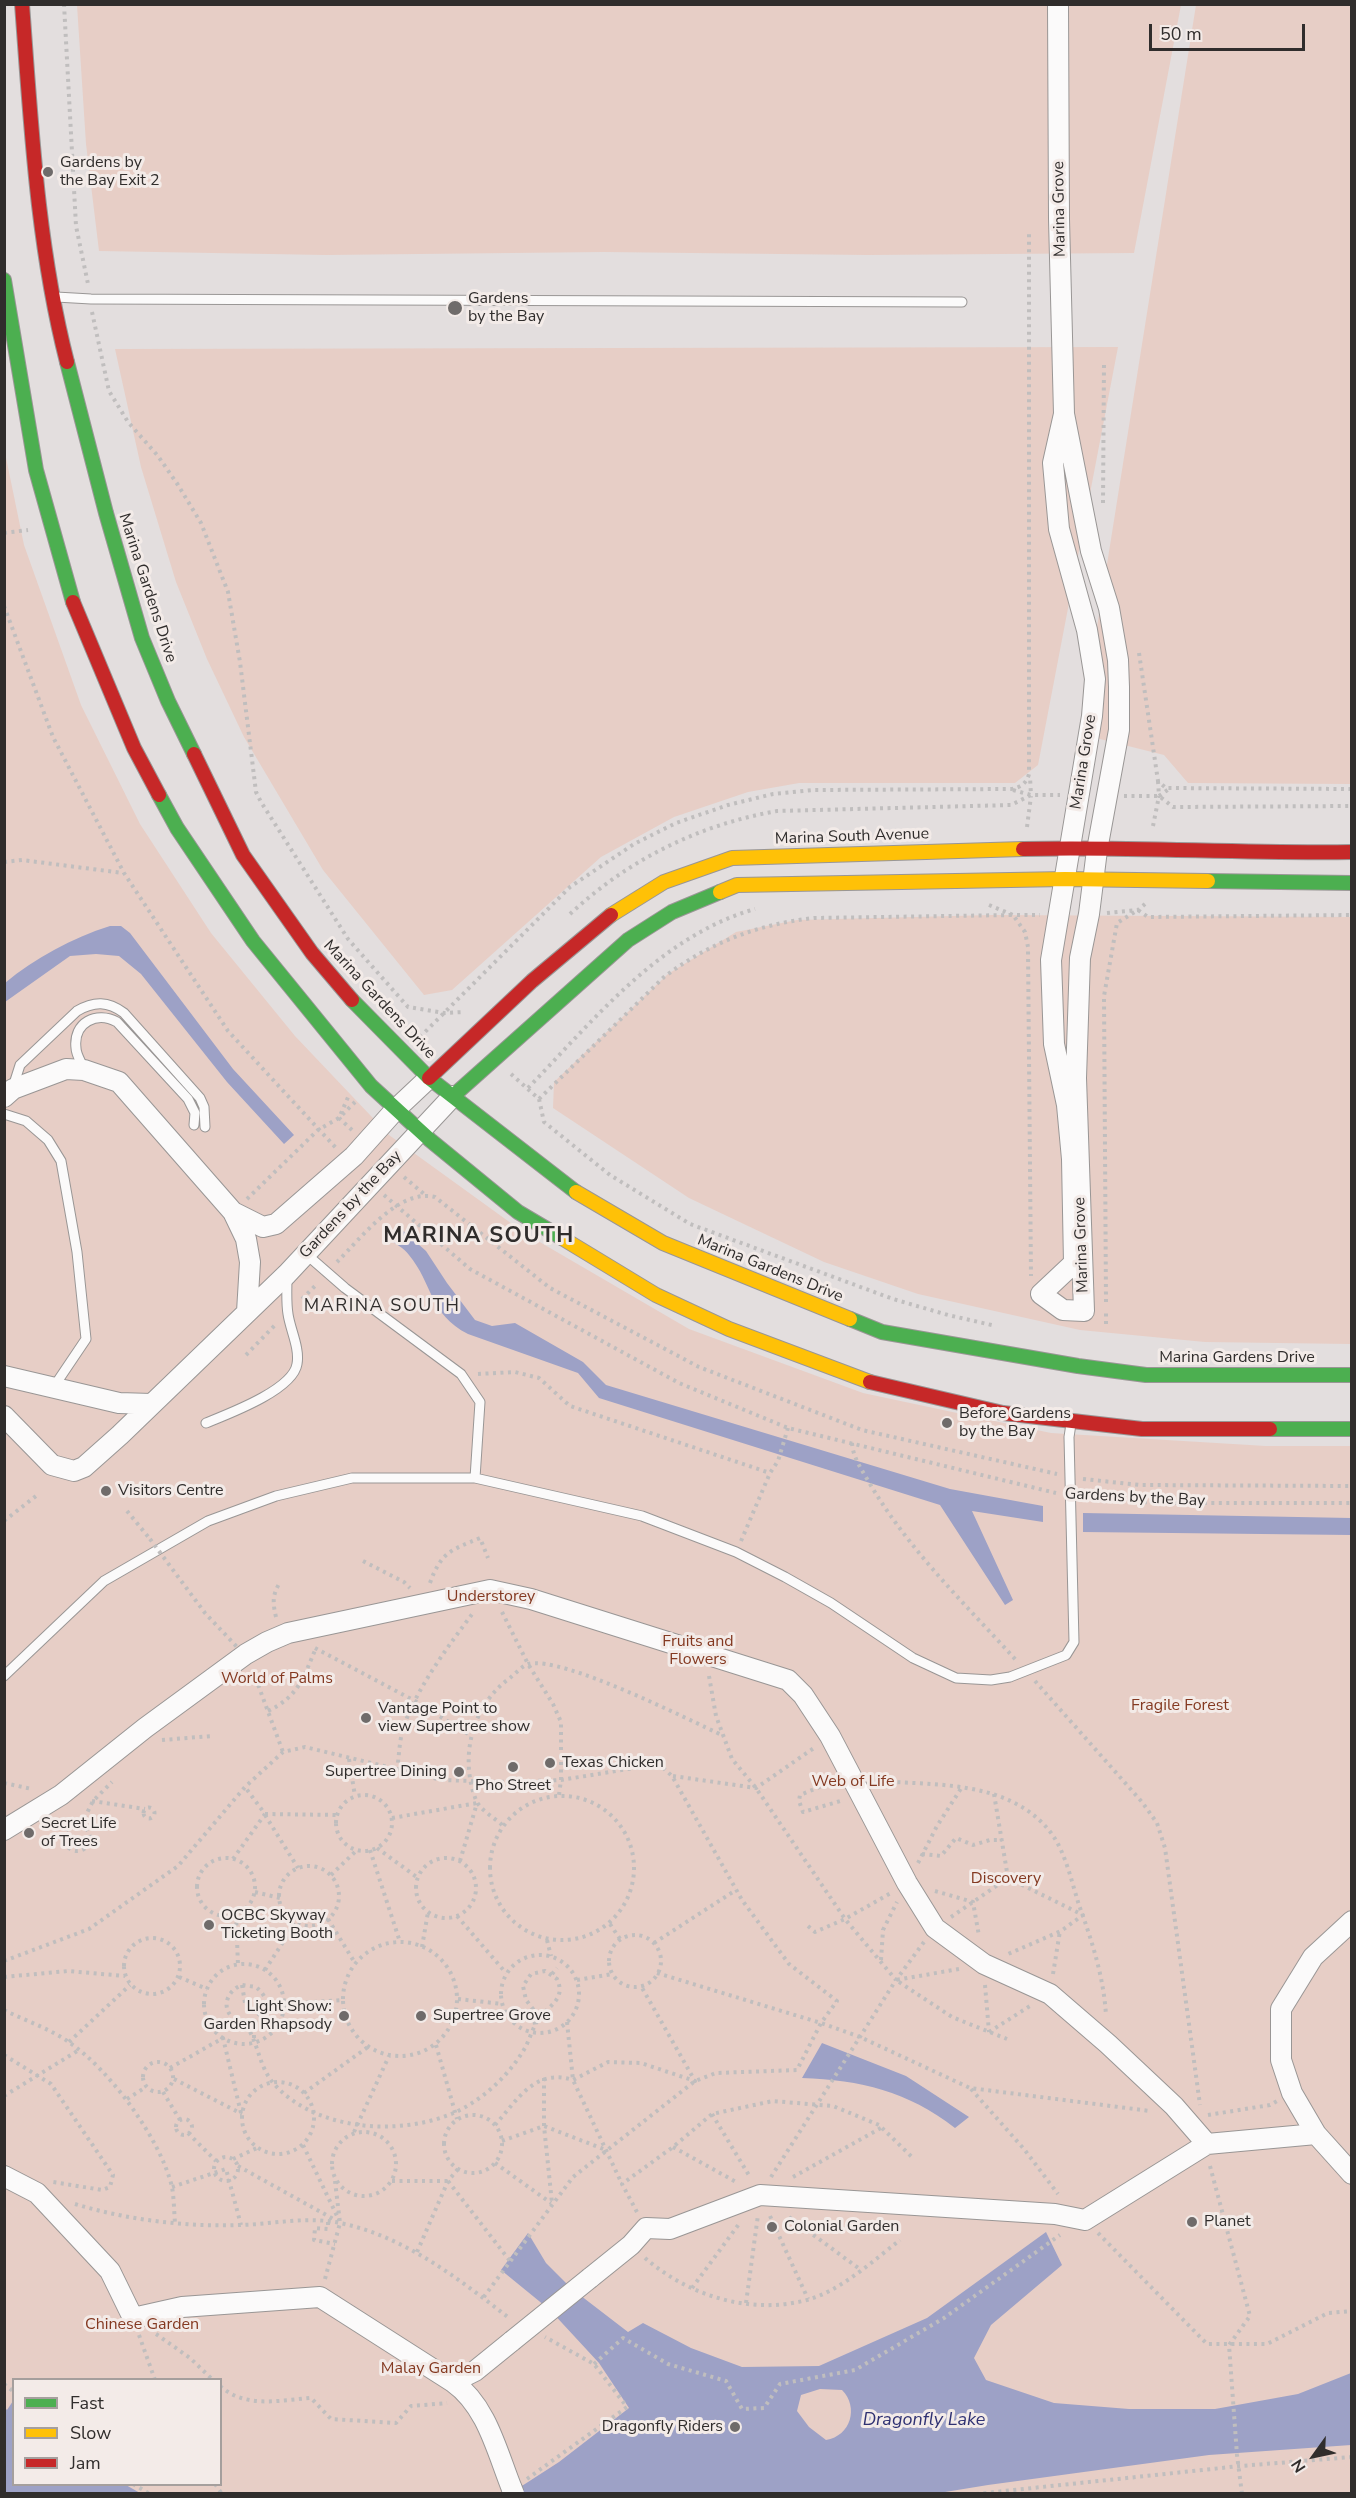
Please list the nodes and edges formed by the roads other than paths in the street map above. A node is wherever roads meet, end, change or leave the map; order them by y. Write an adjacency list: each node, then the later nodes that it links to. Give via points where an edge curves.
1 (22, 4): 4 (main road, Marina Gardens Drive, via 33,157)
2 (1058, 4): 6 (street, Marina Grove)
3 (4, 280): 17 (main road, via 36,470 48,516 72,600 134,748 177,828 253,941 364,1077)
4 (52, 296): 5 (lane); 14 (main road, Marina Gardens Drive, via 64,354 142,638 222,815 243,855 312,953 363,1012)
5 (962, 302)
6 (1064, 414): 7 (street, Marina Grove, via 1053,463 1059,529 1087,630 1095,679); 8 (street, Marina Grove, via 1118,660 1119,730)
7 (1070, 848): 8 (main road, Marina South Avenue); 10 (street, Marina Grove); 14 (main road, Marina South Avenue, via 732,858 689,871 645,892 604,920)
8 (1097, 850): 9 (main road, Marina South Avenue); 11 (street, Marina Grove)
9 (1352, 852)
10 (1065, 879): 11 (main road); 11 (street, Marina Grove, via 1051,960 1054,1044 1072,1159 1074,1263 1041,1294 1063,1310 1084,1311 1076,1078 1080,958); 16 (main road, via 737,885 672,912 628,940)
11 (1093, 879): 12 (main road)
12 (1352, 882)
13 (84, 1070): 15 (street, Gardens by the Bay, via 66,1069); 19 (lane, via 76,1048 78,1033 83,1024 107,1016 188,1099 195,1113); 22 (street, Gardens by the Bay, via 119,1082)
14 (429, 1078): 16 (main road, Marina Gardens Drive); 17 (street, Gardens by the Bay)
15 (9, 1093): 20 (lane, via 20,1065 77,1011 101,1002 124,1013 200,1098)
16 (453, 1096): 21 (street, Gardens by the Bay); 26 (main road, Marina Gardens Drive, via 575,1191 663,1243 882,1332 1146,1375)
17 (396, 1109): 21 (main road); 22 (street, Gardens by the Bay, via 354,1156 276,1224 263,1227)
18 (4, 1114): 28 (lane, via 26,1121 48,1140 63,1172 86,1338)
19 (194, 1125)
20 (205, 1127)
21 (420, 1131): 23 (street, Gardens by the Bay); 31 (main road, via 518,1212 656,1295 729,1329 867,1381 1003,1413)
22 (233, 1212): 25 (street, Gardens by the Bay, via 246,1239 250,1262)
23 (306, 1254): 24 (street, Gardens by the Bay); 34 (lane, via 345,1288 461,1374 480,1402)
24 (286, 1274): 25 (street, Gardens by the Bay); 32 (lane, via 287,1313 297,1364 292,1375 282,1386)
25 (247, 1312): 29 (street, Gardens by the Bay)
26 (1352, 1375)
27 (4, 1376): 28 (street)
28 (53, 1388): 29 (street, via 119,1403)
29 (151, 1404): 30 (street, Gardens by the Bay, via 84,1467 74,1471 52,1465)
30 (4, 1416)
31 (1071, 1421): 33 (main road, via 1142,1429); 34 (lane, via 1074,1642 1066,1655 1027,1672 991,1680 956,1678 913,1658 831,1603 736,1552 642,1516)
32 (206, 1423)
33 (1352, 1429)
34 (475, 1478): 35 (lane, via 352,1478 276,1496 208,1521 104,1581)
35 (4, 1676)
36 (4, 1830): 39 (street, via 61,1795 242,1650 284,1635 490,1590 531,1599 788,1680 804,1695 830,1736 935,1928 984,1964 1050,1994 1108,2044)
37 (1352, 1921): 38 (street, via 1313,1958 1281,2009 1281,2060 1292,2093)
38 (1316, 2134): 39 (street); 40 (street)
39 (1207, 2144): 42 (street, bridge, via 1085,2220 1055,2214 760,2195 670,2229 646,2228 590,2278 516,2332 475,2371)
40 (1352, 2174)
41 (4, 2175): 42 (street, via 37,2193 110,2271 134,2318 182,2307 320,2297)
42 (453, 2382): 43 (street, via 477,2406)
43 (519, 2487)

